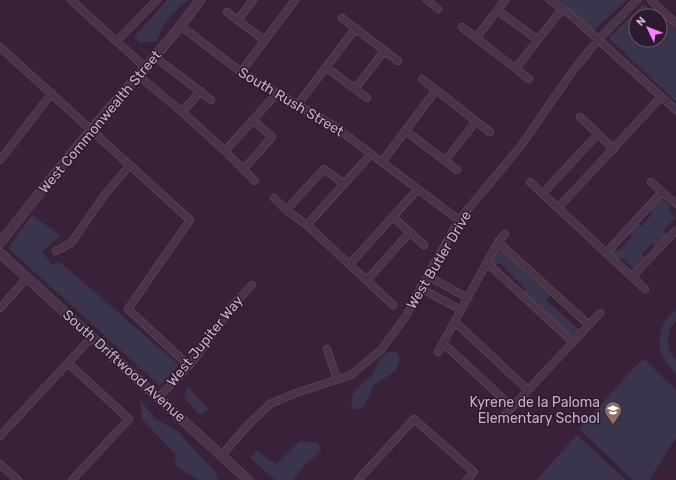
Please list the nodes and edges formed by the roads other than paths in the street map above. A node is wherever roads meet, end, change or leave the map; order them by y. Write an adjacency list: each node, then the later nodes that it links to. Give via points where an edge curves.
1 (71, 0): 25 (street)
2 (157, 0): 25 (street)
3 (200, 0): 18 (street, West Commonwealth Street)
4 (253, 0): 16 (street)
5 (294, 0): 22 (street)
6 (427, 0): 11 (street)
7 (505, 0): 13 (street)
8 (550, 0): 12 (street)
9 (637, 0): 24 (street, West Butler Drive)
10 (650, 0): 17 (street)
11 (438, 9)
12 (562, 9): 23 (street); 24 (street)
13 (497, 10): 21 (street); 23 (street)
14 (227, 12): 16 (street)
15 (342, 18): 20 (street)
16 (238, 20): 22 (street)
17 (676, 24)
18 (181, 26): 28 (street, West Commonwealth Street); 33 (street, South Rush Street)
19 (462, 27): 21 (street)
20 (356, 29): 27 (street); 30 (street)
21 (476, 38): 32 (street)
22 (264, 40): 33 (street)
23 (538, 40): 32 (street)
24 (598, 40): 42 (street); 76 (street, West Butler Drive, via 572,72 520,147)
25 (117, 41): 31 (street)
26 (0, 47): 40 (street)
27 (384, 51): 29 (street); 37 (street)
28 (155, 57): 31 (street, West Commonwealth Street); 39 (street)
29 (398, 61)
30 (326, 67): 37 (street); 45 (street)
31 (146, 68): 34 (street, West Commonwealth Street)
32 (516, 68): 36 (street)
33 (241, 72): 41 (street, South Rush Street)
34 (139, 76): 47 (street); 51 (street, West Commonwealth Street)
35 (422, 79): 38 (street)
36 (529, 79)
37 (355, 89): 43 (street)
38 (436, 90): 50 (street); 52 (street)
39 (201, 91): 44 (street); 47 (street)
40 (52, 93): 51 (street); 58 (street)
41 (277, 93): 45 (street, South Rush Street); 49 (street)
42 (662, 97): 46 (street); 55 (street)
43 (367, 98)
44 (212, 100)
45 (298, 104): 57 (street, South Rush Street, via 334,126)
46 (676, 110)
47 (182, 112): 56 (street)
48 (580, 117): 54 (street)
49 (253, 120): 56 (street); 62 (street, via 272,137)
50 (476, 121): 53 (street); 59 (street)
51 (92, 129): 61 (street); 82 (street, West Commonwealth Street)
52 (406, 131): 59 (street); 60 (street)
53 (490, 132)
54 (598, 134): 55 (street); 70 (street)
55 (614, 149): 73 (street)
56 (225, 151): 62 (street)
57 (371, 154): 60 (street, South Rush Street); 67 (street)
58 (0, 160)
59 (445, 161): 63 (street)
60 (382, 162): 68 (street, South Rush Street)
61 (130, 165): 84 (street, via 106,193 71,243); 108 (street, via 190,220 128,309)
62 (243, 170): 64 (street)
63 (457, 170)
64 (255, 181)
65 (530, 182): 70 (street)
66 (651, 182): 69 (street)
67 (344, 184): 74 (street, via 324,169); 77 (street)
68 (418, 189): 75 (street); 76 (street, South Rush Street)
69 (662, 192): 72 (street); 85 (street)
70 (542, 194): 73 (street)
71 (274, 198): 74 (street)
72 (676, 204)
73 (558, 208): 85 (street)
74 (286, 210): 77 (street)
75 (393, 217): 79 (street); 88 (street)
76 (459, 220): 89 (street, West Butler Drive)
77 (307, 225): 88 (street)
78 (676, 230): 90 (street)
79 (410, 232): 83 (street); 92 (street)
80 (505, 234): 81 (street)
81 (498, 242): 87 (street); 101 (street)
82 (0, 243)
83 (424, 245)
84 (56, 251)
85 (606, 252): 90 (street)
86 (0, 253): 91 (street, South Driftwood Avenue)
87 (487, 263): 96 (street); 103 (street)
88 (350, 264): 92 (street)
89 (427, 276): 94 (street, West Butler Drive); 96 (street)
90 (632, 277): 95 (street)
91 (27, 278): 98 (street); 102 (street, South Driftwood Avenue)
92 (367, 280): 97 (street)
93 (252, 285): 108 (street, West Jupiter Way, via 232,306)
94 (420, 288): 96 (street); 109 (street, West Butler Drive, via 406,316 381,350 351,375)
95 (645, 289)
96 (465, 304): 100 (street)
97 (393, 305)
98 (0, 308)
99 (600, 313): 101 (street)
100 (455, 322): 104 (street); 110 (street)
101 (589, 325): 103 (street)
102 (92, 337): 107 (street); 111 (street, South Driftwood Avenue)
103 (573, 342): 110 (street)
104 (443, 343): 106 (street); 112 (street)
105 (327, 349): 109 (street)
106 (438, 352)
107 (68, 364): 114 (street); 118 (street, via 129,419)
108 (189, 366): 111 (street, West Jupiter Way)
109 (337, 379): 115 (street, West Butler Drive, via 270,404)
110 (528, 390): 112 (street)
111 (158, 398): 115 (street, South Driftwood Avenue)
112 (512, 408): 113 (street)
113 (504, 416)
114 (0, 436)
115 (221, 456): 119 (street, South Driftwood Avenue)
116 (0, 464): 117 (street)
117 (18, 480)
118 (72, 480)
119 (248, 480)
120 (358, 480): 121 (street, via 414,419 474,472)
121 (467, 480)

